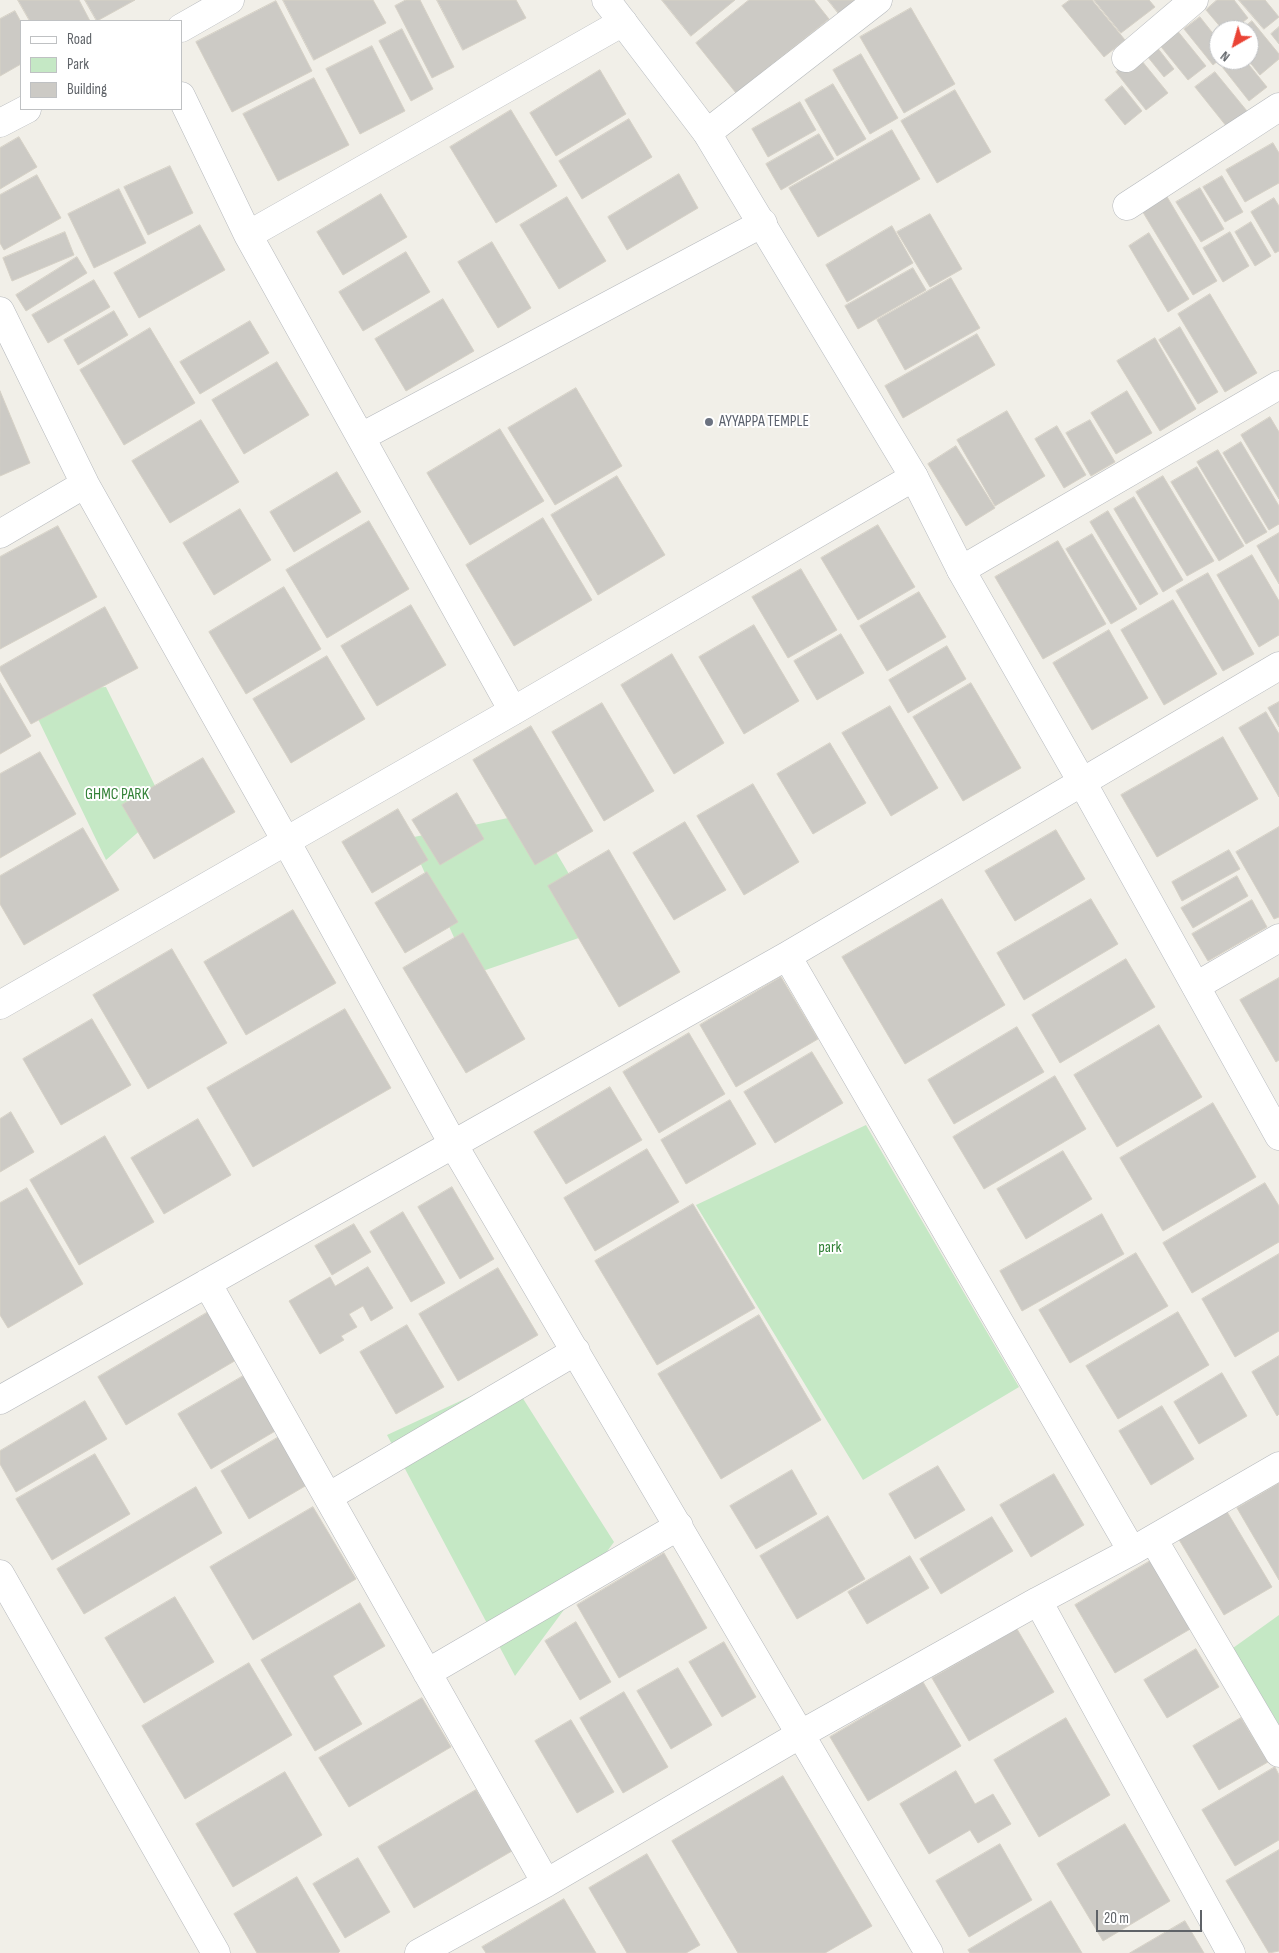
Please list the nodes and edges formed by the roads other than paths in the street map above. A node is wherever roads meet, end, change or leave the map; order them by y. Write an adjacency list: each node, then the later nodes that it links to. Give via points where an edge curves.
1 (230, 0): 6 (street)
2 (606, 0): 5 (street)
3 (878, 0): 12 (street)
4 (1194, 0): 7 (street)
5 (623, 22): 12 (street); 15 (street)
6 (182, 27)
7 (1126, 58)
8 (182, 98): 15 (street)
9 (1279, 106): 13 (street)
10 (25, 110): 11 (street)
11 (0, 123)
12 (708, 133): 14 (street)
13 (1127, 206)
14 (763, 223): 19 (street); 20 (street)
15 (248, 235): 19 (street)
16 (0, 311): 17 (street)
17 (10, 356): 21 (street)
18 (1279, 385): 23 (street)
19 (361, 437): 25 (street)
20 (914, 477): 23 (street); 25 (street)
21 (85, 484): 22 (street); 27 (street)
22 (0, 534)
23 (960, 570): 26 (street)
24 (1279, 666): 26 (street)
25 (513, 711): 27 (street)
26 (1082, 782): 29 (street); 30 (street)
27 (286, 841): 31 (street); 33 (street)
28 (1279, 938): 30 (street)
29 (787, 956): 33 (street); 40 (street)
30 (1196, 986): 32 (street)
31 (2, 1000)
32 (1279, 1136)
33 (453, 1144): 34 (street); 35 (street)
34 (207, 1283): 36 (street); 38 (street)
35 (576, 1351): 38 (street); 39 (street)
36 (0, 1400)
37 (1279, 1466): 40 (street)
38 (328, 1497): 43 (street)
39 (679, 1526): 43 (street); 44 (street)
40 (1143, 1545): 42 (street); 45 (street)
41 (0, 1574): 47 (street)
42 (1038, 1601): 44 (street); 50 (street)
43 (427, 1673): 46 (street)
44 (802, 1734): 46 (street); 49 (street)
45 (1279, 1753)
46 (546, 1883): 48 (street)
47 (216, 1953)
48 (419, 1953)
49 (929, 1953)
50 (1231, 1953)

